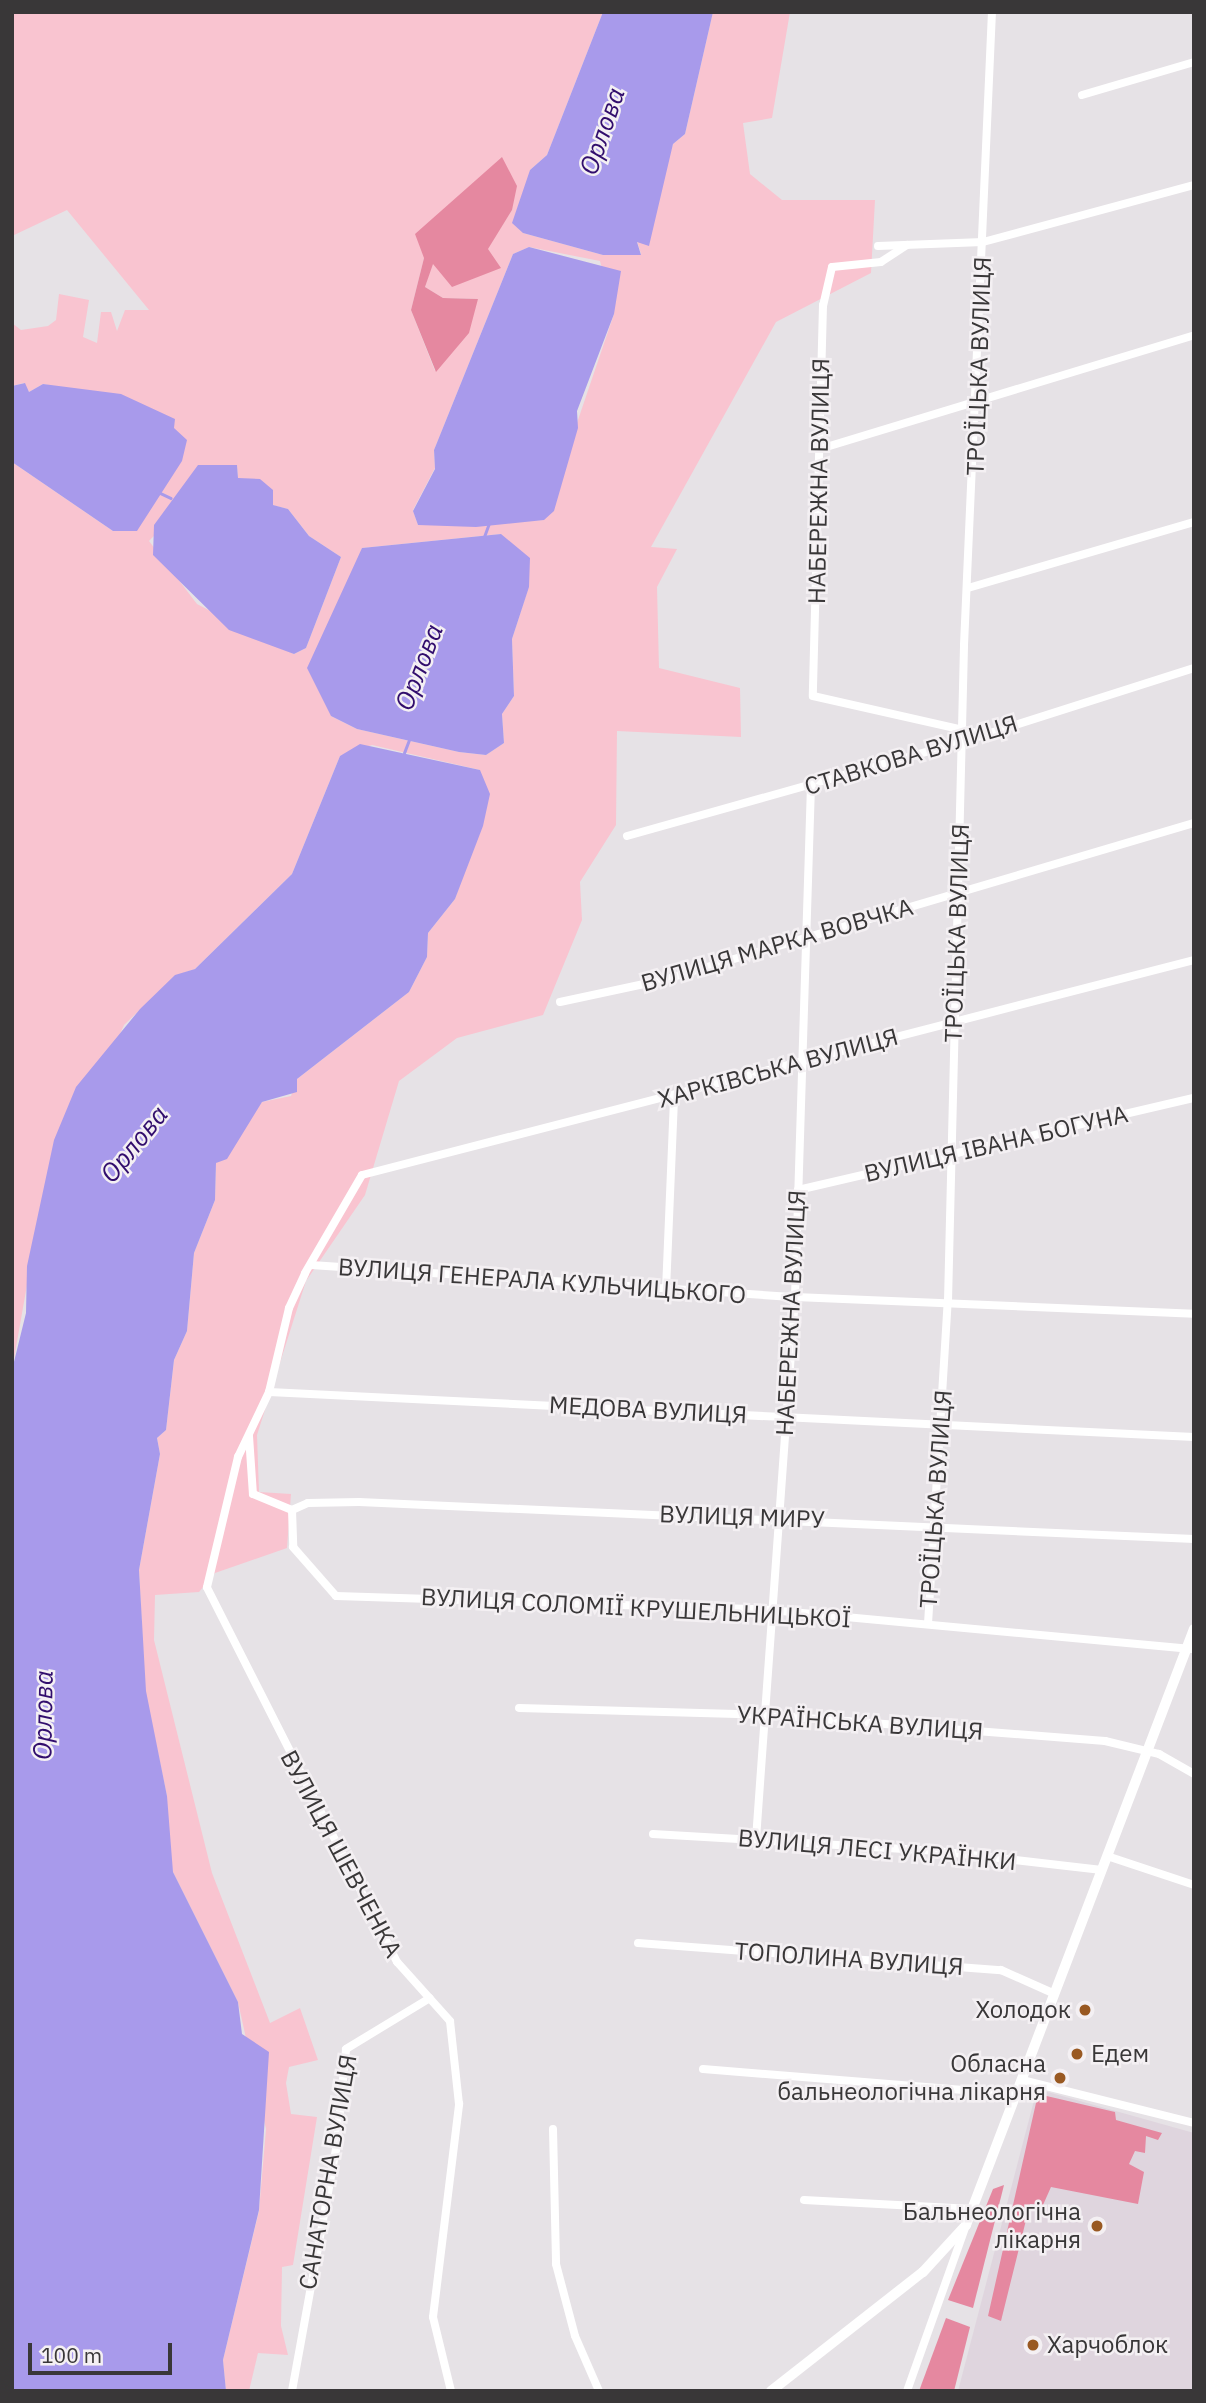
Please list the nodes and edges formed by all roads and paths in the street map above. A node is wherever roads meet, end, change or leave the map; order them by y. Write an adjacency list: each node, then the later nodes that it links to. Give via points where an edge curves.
1 (992, 12): 5 (street, ТРОЇЦЬКА ВУЛИЦЯ)
2 (1194, 62): 3 (street)
3 (1082, 95)
4 (1194, 185): 5 (street)
5 (983, 242): 7 (street); 9 (street, ТРОЇЦЬКА ВУЛИЦЯ)
6 (878, 246): 7 (street)
7 (906, 246): 10 (street, НАБЕРЕЖНА ВУЛИЦЯ, via 881,262 832,268 818,330)
8 (1194, 335): 9 (street)
9 (980, 396): 10 (street); 12 (street, ТРОЇЦЬКА ВУЛИЦЯ)
10 (823, 448): 14 (street, НАБЕРЕЖНА ВУЛИЦЯ, via 813,696)
11 (1194, 522): 12 (street)
12 (968, 588): 14 (street, ТРОЇЦЬКА ВУЛИЦЯ)
13 (1194, 668): 15 (street, СТАВКОВА ВУЛИЦЯ)
14 (963, 726): 15 (street); 16 (street, ТРОЇЦЬКА ВУЛИЦЯ)
15 (982, 734): 16 (street, СТАВКОВА ВУЛИЦЯ)
16 (962, 742): 17 (street, СТАВКОВА ВУЛИЦЯ); 20 (street, ТРОЇЦЬКА ВУЛИЦЯ)
17 (811, 785): 19 (street, СТАВКОВА ВУЛИЦЯ); 21 (street, НАБЕРЕЖНА ВУЛИЦЯ)
18 (1194, 823): 20 (street, ВУЛИЦЯ МАРКА ВОВЧКА)
19 (627, 836)
20 (959, 892): 21 (street, ВУЛИЦЯ МАРКА ВОВЧКА); 24 (street, ТРОЇЦЬКА ВУЛИЦЯ)
21 (804, 937): 23 (street, ВУЛИЦЯ МАРКА ВОВЧКА); 25 (street, НАБЕРЕЖНА ВУЛИЦЯ)
22 (1194, 960): 24 (street, ХАРКІВСЬКА ВУЛИЦЯ)
23 (560, 1002)
24 (955, 1021): 25 (street, ХАРКІВСЬКА ВУЛИЦЯ); 28 (street, ТРОЇЦЬКА ВУЛИЦЯ)
25 (799, 1064): 26 (street, ХАРКІВСЬКА ВУЛИЦЯ); 29 (street, НАБЕРЕЖНА ВУЛИЦЯ)
26 (674, 1096): 30 (street, ХАРКІВСЬКА ВУЛИЦЯ, via 362,1175); 31 (street)
27 (1194, 1098): 28 (street, ВУЛИЦЯ ІВАНА БОГУНА)
28 (952, 1153): 29 (street, ВУЛИЦЯ ІВАНА БОГУНА); 33 (street, ТРОЇЦЬКА ВУЛИЦЯ)
29 (798, 1190): 32 (street, НАБЕРЕЖНА ВУЛИЦЯ)
30 (310, 1265): 31 (street, ВУЛИЦЯ ГЕНЕРАЛА КУЛЬЧИЦЬКОГО); 35 (street, via 289,1308)
31 (666, 1290): 32 (street, ВУЛИЦЯ ГЕНЕРАЛА КУЛЬЧИЦЬКОГО)
32 (795, 1297): 33 (street, ВУЛИЦЯ ГЕНЕРАЛА КУЛЬЧИЦЬКОГО); 36 (street, НАБЕРЕЖНА ВУЛИЦЯ)
33 (948, 1301): 34 (street, ВУЛИЦЯ ГЕНЕРАЛА КУЛЬЧИЦЬКОГО); 37 (street, ТРОЇЦЬКА ВУЛИЦЯ)
34 (1194, 1314)
35 (269, 1392): 36 (street, МЕДОВА ВУЛИЦЯ); 38 (street)
36 (787, 1416): 37 (street, МЕДОВА ВУЛИЦЯ); 41 (street, НАБЕРЕЖНА ВУЛИЦЯ)
37 (941, 1426): 39 (street, МЕДОВА ВУЛИЦЯ); 42 (street, ТРОЇЦЬКА ВУЛИЦЯ)
38 (249, 1430): 40 (street, via 253,1494); 59 (street, ВУЛИЦЯ ШЕВЧЕНКА, via 209,1571 211,1603 397,1962)
39 (1194, 1437)
40 (292, 1510): 41 (street, ВУЛИЦЯ МИРУ, via 308,1503 359,1502); 44 (street, ВУЛИЦЯ СОЛОМІЇ КРУШЕЛЬНИЦЬКОЇ, via 293,1547 329,1593)
41 (778, 1518): 42 (street, ВУЛИЦЯ МИРУ); 44 (street, НАБЕРЕЖНА ВУЛИЦЯ)
42 (935, 1523): 43 (street, ВУЛИЦЯ МИРУ); 45 (street, ТРОЇЦЬКА ВУЛИЦЯ)
43 (1194, 1539)
44 (775, 1610): 45 (street, ВУЛИЦЯ СОЛОМІЇ КРУШЕЛЬНИЦЬКОЇ); 49 (street, НАБЕРЕЖНА ВУЛИЦЯ)
45 (928, 1624): 47 (street, ВУЛИЦЯ СОЛОМІЇ КРУШЕЛЬНИЦЬКОЇ)
46 (1194, 1629): 47 (street)
47 (1191, 1647): 50 (street)
48 (519, 1708): 49 (street, УКРАЇНСЬКА ВУЛИЦЯ)
49 (768, 1715): 50 (street, УКРАЇНСЬКА ВУЛИЦЯ, via 1105,1741); 53 (street, НАБЕРЕЖНА ВУЛИЦЯ)
50 (1149, 1750): 51 (street, УКРАЇНСЬКА ВУЛИЦЯ); 54 (street)
51 (1194, 1774)
52 (653, 1834): 53 (street, ВУЛИЦЯ ЛЕСІ УКРАЇНКИ)
53 (756, 1839): 55 (street, ВУЛИЦЯ ЛЕСІ УКРАЇНКИ)
54 (1107, 1856): 55 (street); 56 (street)
55 (1102, 1870): 58 (street)
56 (1194, 1885)
57 (638, 1942): 58 (street, ТОПОЛИНА ВУЛИЦЯ, via 1001,1970)
58 (1055, 1994): 61 (street)
59 (430, 1998): 68 (street, САНАТОРНА ВУЛИЦЯ, via 346,2049 336,2150); 69 (street, ВУЛИЦЯ ШЕВЧЕНКА, via 450,2021 458,2078 433,2317)
60 (703, 2069): 62 (street)
61 (1022, 2080): 62 (street); 63 (street)
62 (1016, 2094): 66 (street)
63 (1194, 2123)
64 (553, 2129): 70 (street, via 556,2264 575,2336)
65 (804, 2200): 66 (street)
66 (972, 2209): 67 (street)
67 (965, 2225): 71 (street, via 923,2272); 72 (street)
68 (292, 2391)
69 (451, 2391)
70 (599, 2391)
71 (771, 2391)
72 (907, 2391)

